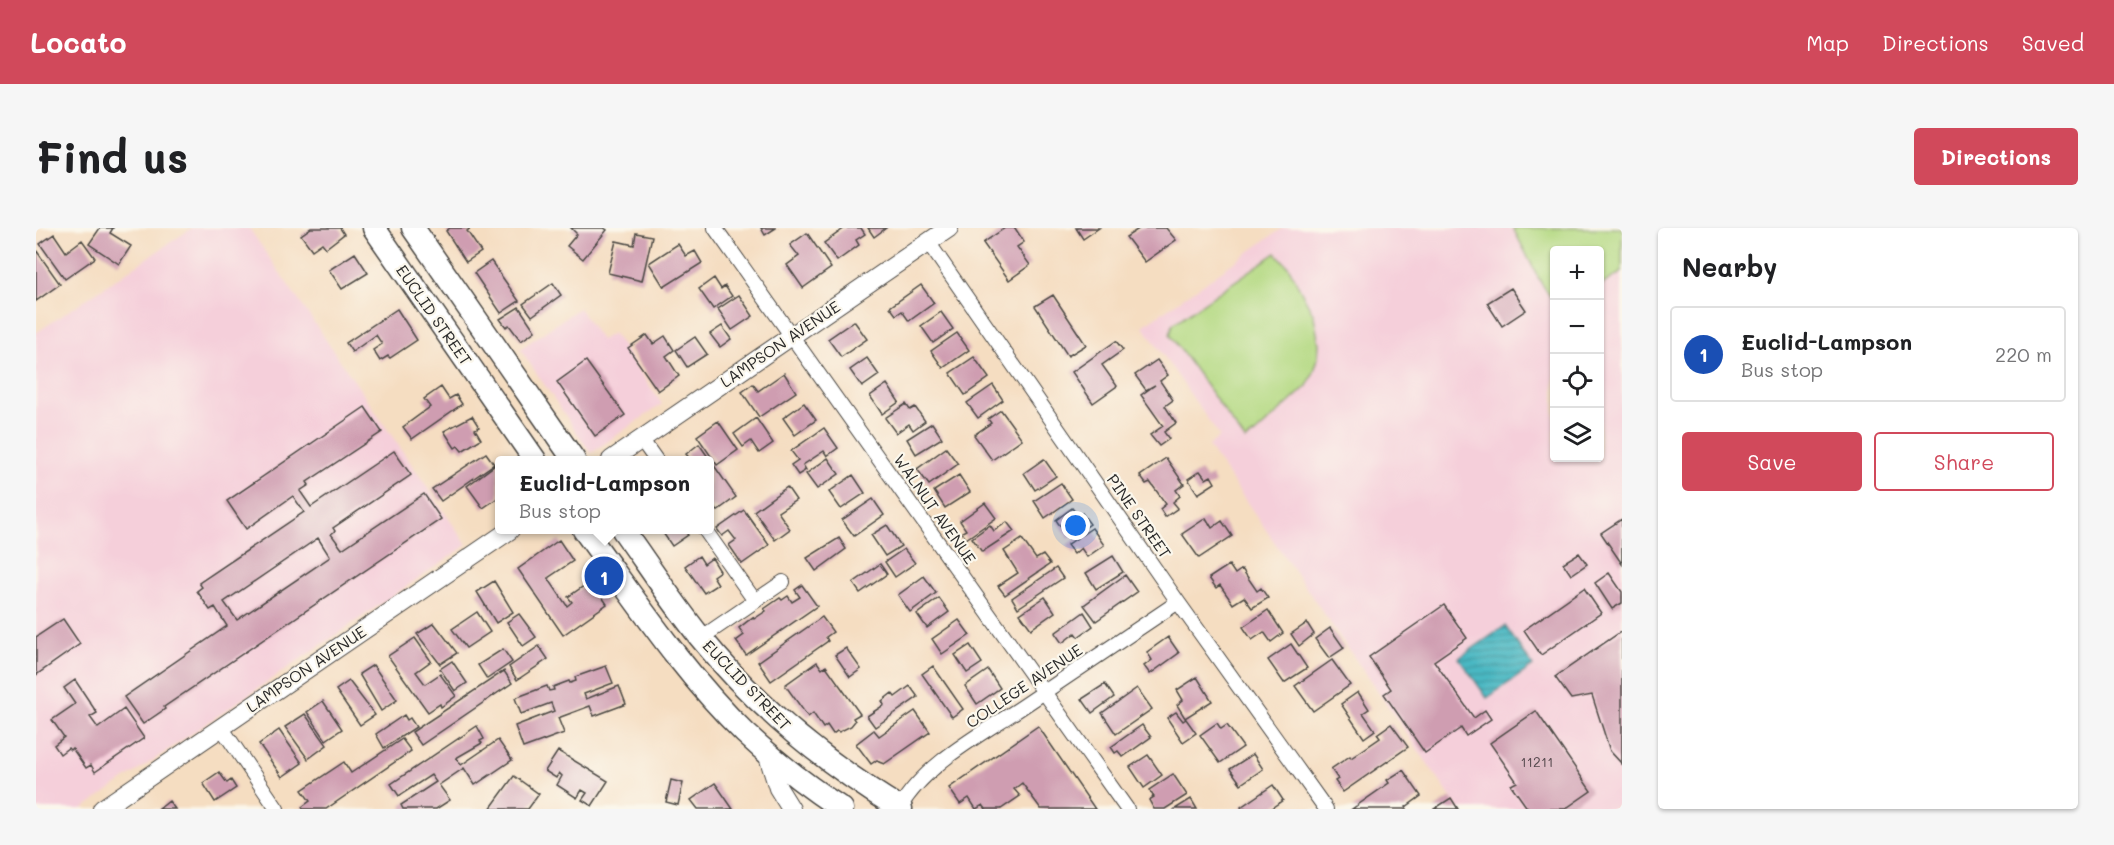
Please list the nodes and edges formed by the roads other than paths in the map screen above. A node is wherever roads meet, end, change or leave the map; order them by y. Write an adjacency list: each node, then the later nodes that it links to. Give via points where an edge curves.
1 (374, 228): 8 (main road, EUCLID STREET)
2 (413, 228): 9 (main road, EUCLID STREET)
3 (715, 228): 6 (street, WALNUT AVENUE)
4 (950, 228): 5 (street, LAMPSON AVENUE)
5 (928, 242): 6 (street, LAMPSON AVENUE); 18 (street, PINE STREET)
6 (793, 336): 7 (street, LAMPSON AVENUE); 20 (street, WALNUT AVENUE)
7 (641, 439): 10 (street, LAMPSON AVENUE); 11 (street)
8 (533, 456)
9 (571, 456)
10 (616, 456)
11 (654, 456)
12 (504, 534): 21 (street, LAMPSON AVENUE)
13 (587, 534): 22 (main road, EUCLID STREET, via 688,670)
14 (626, 534): 19 (main road, EUCLID STREET)
15 (708, 534): 17 (street)
16 (783, 582): 17 (street)
17 (755, 601): 19 (street)
18 (1178, 602): 20 (street, COLLEGE AVENUE); 23 (street, PINE STREET)
19 (701, 638): 28 (main road, EUCLID STREET, via 746,688 802,740)
20 (1044, 692): 28 (street, COLLEGE AVENUE, via 922,777); 29 (street, WALNUT AVENUE)
21 (221, 727): 24 (street, LAMPSON AVENUE); 25 (street)
22 (767, 753): 26 (street, via 778,788); 27 (main road, EUCLID STREET)
23 (1325, 807)
24 (102, 809)
25 (277, 809)
26 (790, 809)
27 (842, 809)
28 (900, 809)
29 (1127, 809)

